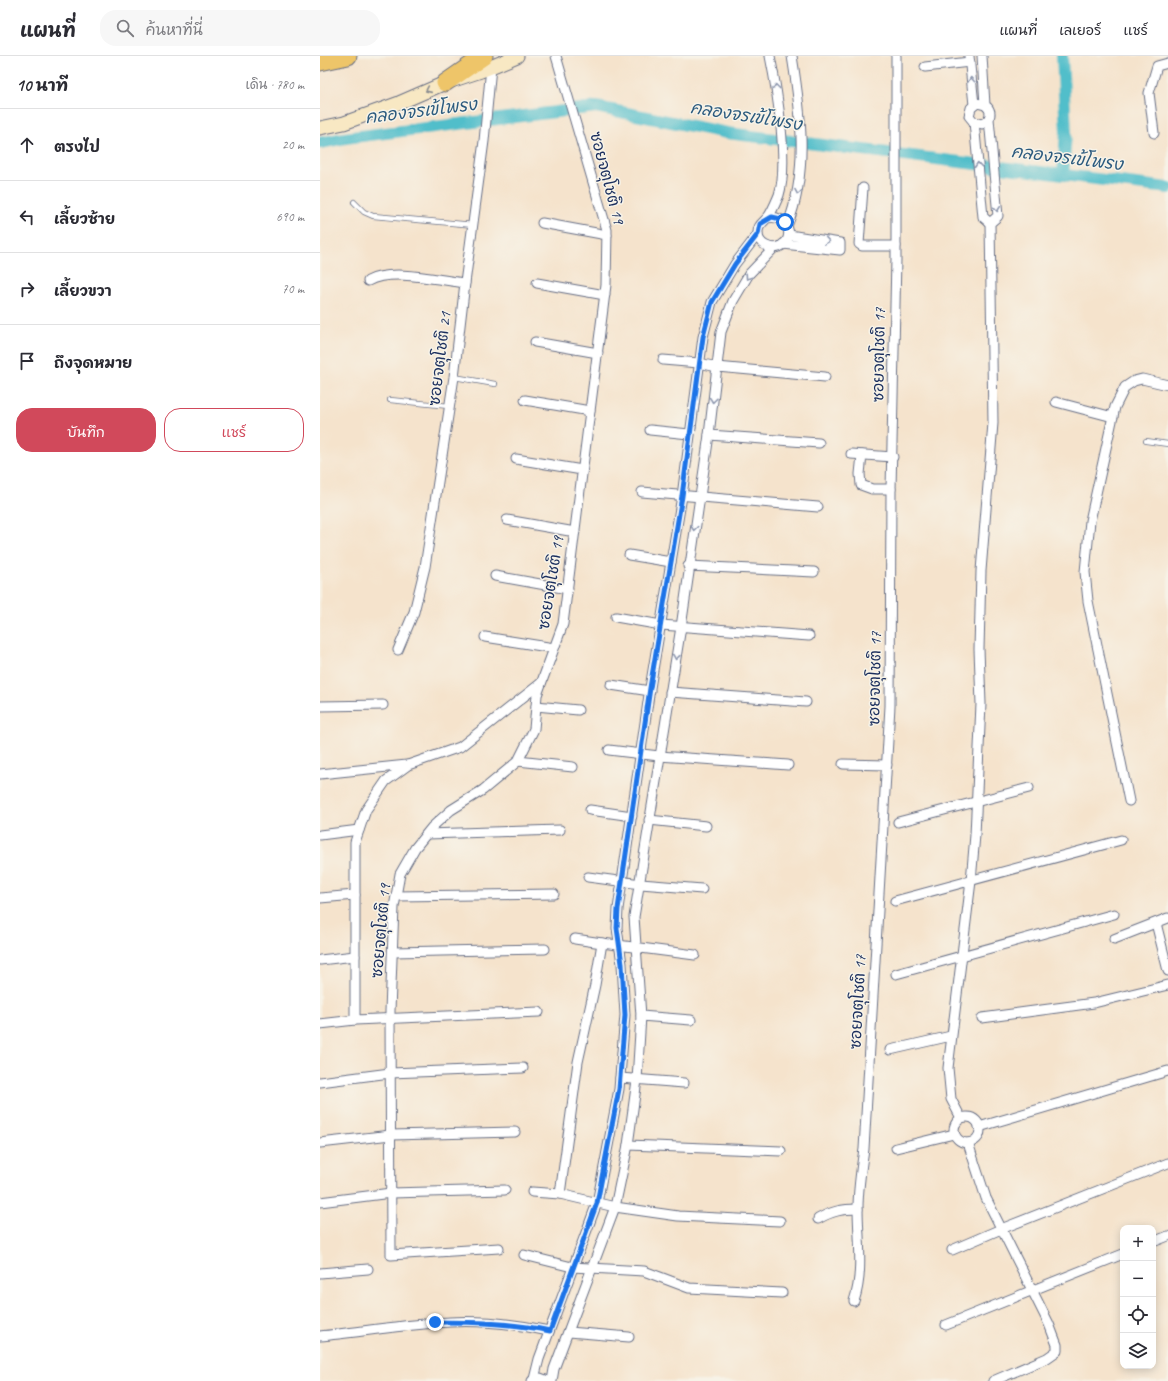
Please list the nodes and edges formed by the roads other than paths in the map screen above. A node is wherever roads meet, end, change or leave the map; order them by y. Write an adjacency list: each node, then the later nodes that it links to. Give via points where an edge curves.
1 (348, 56): 9 (highway)
2 (517, 56): 10 (street)
3 (556, 56): 28 (street, ซอยจตุโชติ 19, via 597,192)
4 (770, 56): 22 (street, one-way to 4, via 779,195 782,153)
5 (792, 56): 26 (street, one-way to 26, via 802,163 795,208)
6 (896, 56): 30 (street, ซอยจตุโชติ 17)
7 (982, 56): 15 (street)
8 (969, 59): 12 (street); 14 (street, one-way to 8)
9 (320, 62)
10 (488, 62): 13 (highway); 25 (street, ซอยจตุโชติ 21, via 488,103)
11 (1168, 63): 19 (street, via 1156,66 1150,89)
12 (925, 67)
13 (444, 83): 18 (street, one-way to 18, via 350,121)
14 (974, 105): 15 (street); 17 (street, via 969,112)
15 (985, 105): 16 (street, via 990,111)
16 (989, 119): 17 (street, via 982,124); 24 (street, one-way to 24, via 998,216)
17 (974, 122): 24 (street, one-way to 17, via 983,217)
18 (320, 128)
19 (1154, 133)
20 (863, 188): 30 (street, via 859,244)
21 (354, 202): 25 (lane, via 364,212 373,216)
22 (767, 218): 26 (street, via 781,219); 27 (street, via 760,224)
23 (542, 222): 28 (street)
24 (990, 223): 103 (street, via 993,423 981,571 981,704)
25 (474, 226): 33 (street, ซอยจตุโชติ 21)
26 (788, 231): 29 (street); 29 (street, one-way to 29, via 840,243 840,250)
27 (758, 234): 31 (street, via 765,246); 39 (street, via 735,264 712,302)
28 (607, 235): 35 (street, ซอยจตุโชติ 19)
29 (783, 244): 31 (street)
30 (896, 246): 59 (street, ซอยจตุโชติ 17)
31 (774, 248): 40 (street, one-way to 40, via 749,274 733,301 721,332)
32 (368, 281): 33 (street, via 376,276 391,274)
33 (465, 283): 41 (street, ซอยจตุโชติ 21)
34 (537, 283): 35 (street)
35 (605, 295): 37 (street, ซอยจตุโชติ 19)
36 (535, 342): 37 (street)
37 (598, 353): 49 (street, ซอยจตุโชติ 19)
38 (662, 360): 39 (street)
39 (699, 363): 40 (street); 52 (street)
40 (717, 367): 42 (street); 53 (street, one-way to 53)
41 (454, 377): 43 (lane); 48 (street, ซอยจตุโชติ 21)
42 (825, 377)
43 (495, 384)
44 (1168, 385): 50 (street, via 1142,379 1125,387)
45 (390, 400): 48 (lane)
46 (525, 400): 49 (street)
47 (1056, 402): 50 (street)
48 (449, 406): 81 (street, ซอยจตุโชติ 21, via 425,567 414,612)
49 (590, 410): 61 (street, ซอยจตุโชติ 19)
50 (1113, 417): 102 (street, via 1090,521 1085,572 1088,601)
51 (650, 430): 52 (street)
52 (690, 434): 64 (street)
53 (709, 435): 55 (street); 65 (street)
54 (1146, 441): 56 (lane)
55 (819, 443)
56 (1168, 444)
57 (851, 454): 58 (street)
58 (862, 455): 59 (street); 62 (street, via 861,485 872,489)
59 (893, 457): 62 (street, ซอยจตุโชติ 17)
60 (516, 459): 61 (street)
61 (582, 470): 68 (street, ซอยจตุโชติ 19)
62 (891, 489): 98 (street, ซอยจตุโชติ 17, via 890,706)
63 (642, 492): 64 (street)
64 (682, 496): 65 (street); 70 (street)
65 (698, 497): 66 (street); 71 (street, one-way to 71)
66 (818, 507)
67 (507, 520): 68 (street)
68 (575, 532): 74 (street, ซอยจตุโชติ 19)
69 (629, 555): 70 (street)
70 (671, 562): 76 (street)
71 (688, 566): 72 (street); 77 (street)
72 (814, 572)
73 (495, 576): 74 (street)
74 (568, 589): 80 (street, ซอยจตุโชติ 19, via 563,624)
75 (616, 617): 76 (street)
76 (661, 625): 77 (street); 84 (street)
77 (680, 627): 78 (street); 85 (street, one-way to 85)
78 (809, 636)
79 (485, 637): 80 (street)
80 (554, 648): 82 (street, ซอยจตุโชติ 19)
81 (398, 650)
82 (541, 682): 89 (street, ซอยจตุโชติ 19); 96 (street, via 460,747)
83 (611, 685): 84 (street)
84 (650, 691): 92 (street)
85 (670, 692): 86 (street); 93 (street)
86 (806, 702)
87 (383, 705): 88 (street)
88 (320, 706)
89 (536, 706): 90 (street); 94 (street, ซอยจตุโชติ 19, via 534,729)
90 (578, 710)
91 (609, 750): 92 (street)
92 (641, 754): 93 (street); 105 (street)
93 (659, 756): 97 (street); 106 (street)
94 (518, 761): 99 (street); 111 (street, ซอยจตุโชติ 19, via 483,790 451,810)
95 (843, 764): 98 (street)
96 (408, 765): 100 (street); 109 (street, via 386,780 366,810)
97 (788, 765)
98 (887, 765): 175 (street, ซอยจตุโชติ 17, via 864,1149)
99 (573, 767)
100 (320, 774)
101 (1028, 788): 103 (street)
102 (1129, 801)
103 (976, 803): 107 (street); 115 (street)
104 (590, 810): 105 (street)
105 (632, 816): 116 (street)
106 (649, 820): 108 (street); 117 (street)
107 (898, 822)
108 (706, 826)
109 (359, 830): 112 (street); 120 (street, via 355,842)
110 (560, 830): 111 (street)
111 (427, 834): 121 (street, ซอยจตุโชติ 19, via 415,848 400,874)
112 (320, 835)
113 (1121, 840): 115 (street)
114 (588, 877): 116 (street)
115 (972, 881): 123 (street); 136 (street)
116 (623, 882): 117 (street); 130 (street, via 618,916)
117 (641, 884): 118 (street); 132 (street, via 634,917)
118 (702, 889)
119 (554, 894): 121 (street)
120 (355, 895): 122 (street); 135 (street)
121 (396, 896): 133 (street, ซอยจตุโชติ 19)
122 (320, 898)
123 (895, 900)
124 (1114, 914): 136 (street)
125 (1168, 918): 126 (street)
126 (1156, 923): 128 (street); 138 (street)
127 (575, 939): 129 (street)
128 (1114, 939)
129 (602, 943): 130 (street); 171 (street, via 578,1062)
130 (619, 946): 132 (street); 153 (street, via 625,1015)
131 (545, 949): 133 (street)
132 (637, 949): 134 (street); 142 (street)
133 (393, 952): 143 (street, ซอยจตุโชติ 19)
134 (695, 955)
135 (355, 956): 137 (street); 145 (street)
136 (963, 956): 139 (street); 148 (street)
137 (320, 960)
138 (1168, 971)
139 (896, 974)
140 (1168, 985): 144 (street, via 1094,1003)
141 (539, 1012): 143 (street)
142 (641, 1016): 146 (street); 154 (street)
143 (390, 1017): 145 (street); 152 (street, ซอยจตุโชติ 19)
144 (982, 1018)
145 (355, 1020): 147 (street)
146 (691, 1020)
147 (320, 1024)
148 (951, 1036): 149 (street); 157 (street, via 948,1085 951,1099)
149 (890, 1050)
150 (523, 1068): 152 (street)
151 (1168, 1071): 158 (street)
152 (390, 1073): 155 (street); 161 (street, ซอยจตุโชติ 19)
153 (620, 1078): 154 (street); 173 (street)
154 (637, 1080): 156 (street); 164 (street)
155 (320, 1082)
156 (684, 1083)
157 (961, 1118): 158 (street, via 970,1117); 160 (street, via 955,1125)
158 (980, 1126): 163 (street, via 979,1136)
159 (515, 1132): 161 (street)
160 (954, 1134): 163 (street, via 959,1141); 165 (street)
161 (391, 1136): 162 (street); 170 (street, ซอยจตุโชติ 19)
162 (320, 1143)
163 (968, 1143): 178 (street, via 986,1198)
164 (628, 1144): 166 (street); 174 (street)
165 (896, 1148)
166 (781, 1151)
167 (1168, 1163): 178 (street)
168 (505, 1190): 170 (street)
169 (532, 1192): 171 (street)
170 (391, 1193): 172 (street); 181 (street, ซอยจตุโชติ 19, via 391,1255)
171 (560, 1194): 173 (street)
172 (320, 1202)
173 (597, 1203): 174 (street); 185 (street)
174 (614, 1207): 177 (street, via 678,1216); 187 (street)
175 (858, 1209): 176 (street, via 839,1209); 191 (street, ซอยจตุโชติ 17, via 860,1264)
176 (818, 1219)
177 (780, 1221)
178 (1000, 1229): 182 (street); 189 (street)
179 (1168, 1236): 180 (street)
180 (1156, 1241)
181 (499, 1248)
182 (952, 1250)
183 (524, 1255): 185 (street)
184 (1120, 1255): 189 (street)
185 (572, 1268): 187 (street); 193 (street)
186 (368, 1269): 188 (street)
187 (590, 1270): 190 (street, via 644,1271 689,1288); 194 (street)
188 (320, 1273)
189 (1032, 1291): 192 (street); 200 (street, via 1049,1324 1057,1351 1047,1358)
190 (782, 1293)
191 (854, 1302)
192 (946, 1325)
193 (550, 1331): 195 (street, via 509,1324 435,1322); 197 (street)
194 (569, 1332): 196 (street); 199 (street, via 554,1369)
195 (320, 1336)
196 (629, 1337)
197 (533, 1380): 198 (street, via 540,1378)
198 (548, 1381)
199 (552, 1381)
200 (993, 1381)

